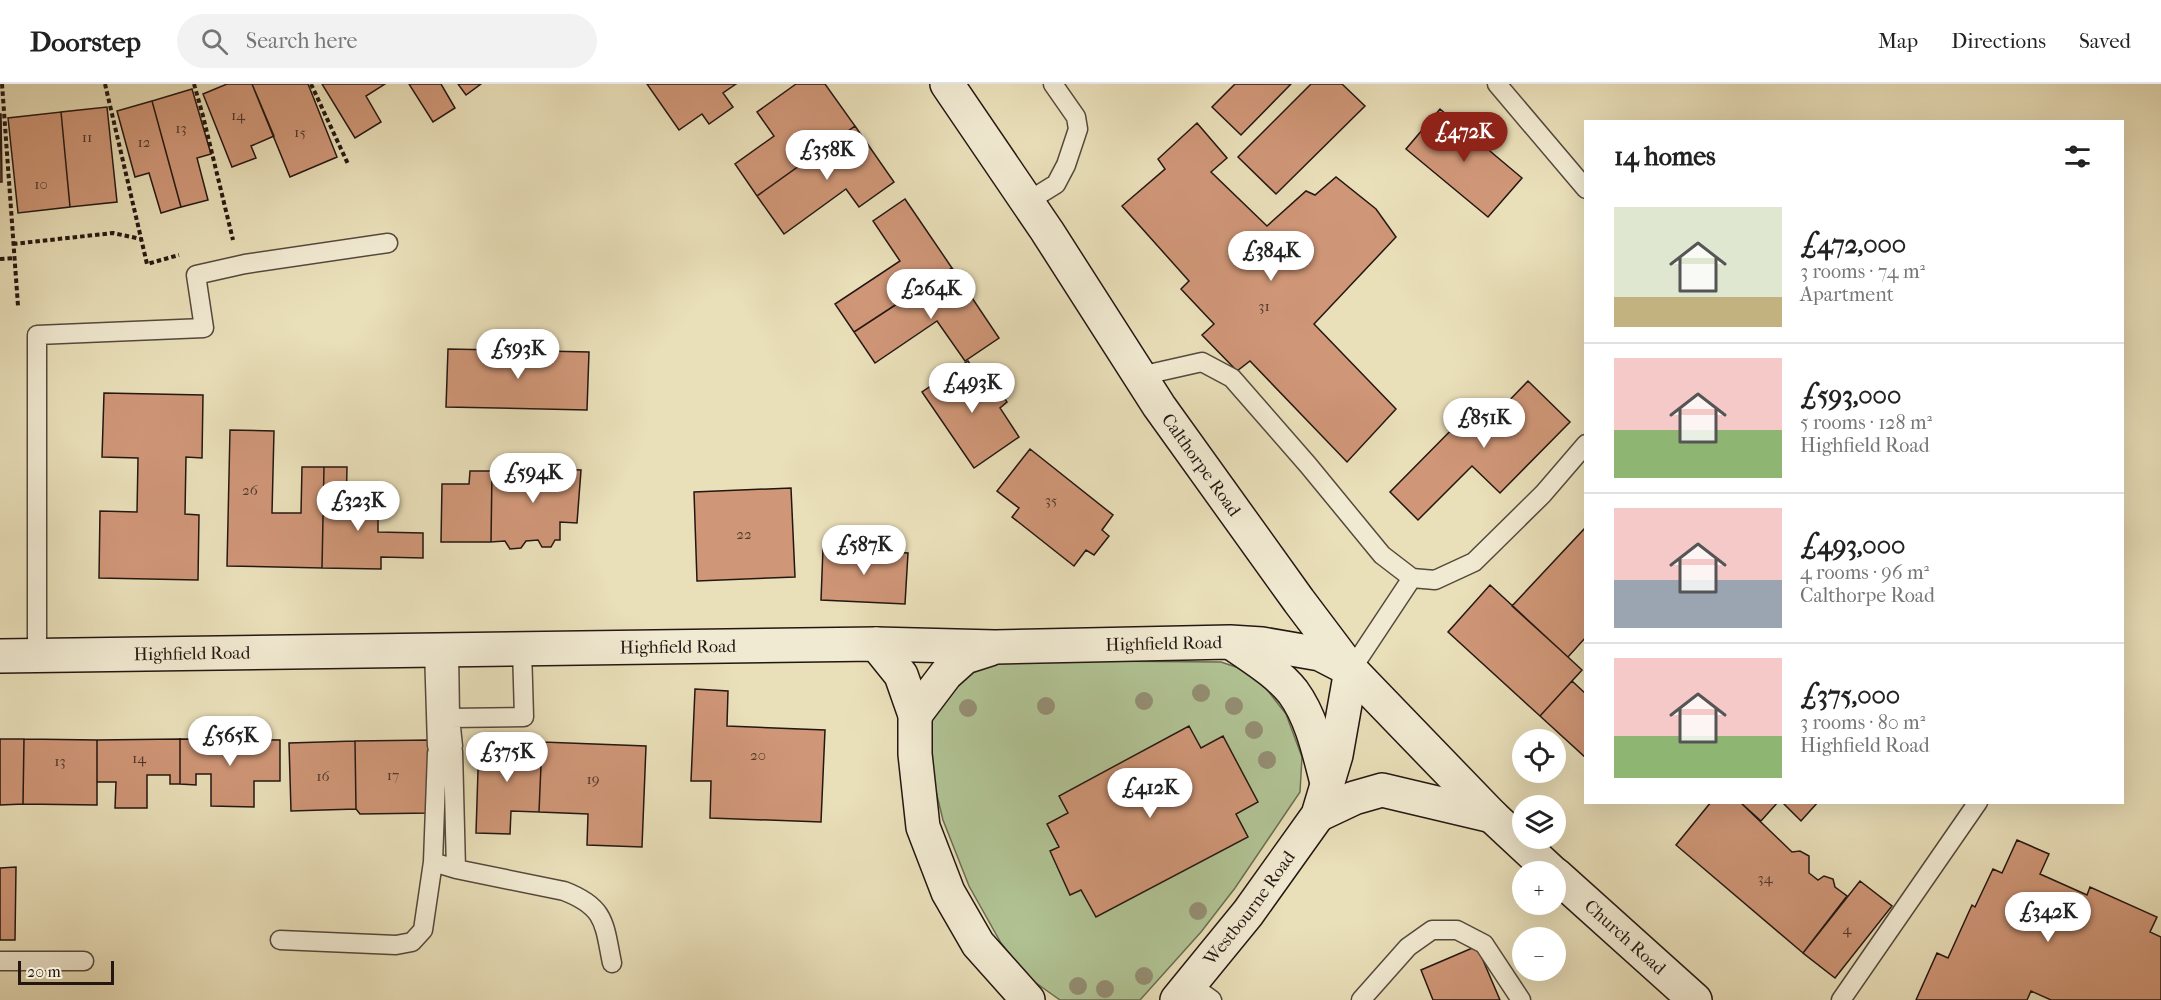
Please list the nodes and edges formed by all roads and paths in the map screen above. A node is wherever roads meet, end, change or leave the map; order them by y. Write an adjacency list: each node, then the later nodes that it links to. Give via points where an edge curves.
1 (2, 84): 13 (path)
2 (105, 84): 11 (path)
3 (194, 84): 17 (path)
4 (312, 84): 8 (path)
5 (947, 84): 10 (main road, Calthorpe Road)
6 (1053, 84): 10 (lane, via 1076,117 1078,129 1056,184)
7 (1497, 84): 9 (lane)
8 (348, 164)
9 (1584, 187)
10 (1027, 202): 19 (main road, Calthorpe Road)
11 (141, 239): 13 (path, via 113,233); 14 (path, via 147,264)
12 (388, 243): 17 (lane)
13 (13, 244): 15 (path)
14 (190, 253)
15 (14, 258): 16 (path); 18 (path)
16 (0, 259)
17 (238, 266): 28 (lane, via 196,275 204,328 37,335)
18 (18, 306)
19 (1140, 376): 21 (lane, via 1202,362 1232,378 1382,555); 29 (main road, Calthorpe Road)
20 (1584, 446): 21 (lane, via 1543,494 1474,562 1435,580)
21 (1412, 578): 29 (lane)
22 (1230, 642): 24 (main road, Highfield Road); 29 (main road, Highfield Road, via 1320,654); 33 (main road, via 1271,670 1293,692 1316,740)
23 (876, 644): 24 (main road, Highfield Road); 25 (main road, Highfield Road); 30 (main road, via 901,675)
24 (995, 647): 30 (main road, via 965,657 946,674)
25 (522, 649): 26 (main road, Highfield Road); 31 (lane, via 524,717)
26 (442, 650): 28 (main road, Highfield Road); 31 (lane); 32 (lane)
27 (0, 656): 28 (main road, Highfield Road)
28 (37, 656)
29 (1351, 670): 33 (main road, via 1343,723); 36 (main road, Calthorpe Road)
30 (915, 715): 46 (main road, via 923,827 948,892 978,944)
31 (450, 718): 32 (lane)
32 (445, 749): 38 (lane); 39 (lane)
33 (1327, 783): 35 (main road)
34 (1977, 804): 50 (lane)
35 (1318, 815): 36 (main road, via 1382,790); 45 (main road, Westbourne Road)
36 (1492, 816): 37 (main road)
37 (1539, 861)
38 (433, 862): 39 (lane); 41 (lane, via 423,930 412,942 396,945)
39 (456, 869): 44 (lane, via 579,897 592,905 603,920)
40 (1566, 884): 49 (main road, Church Road)
41 (280, 940)
42 (0, 961): 43 (lane)
43 (84, 961)
44 (612, 963)
45 (1193, 995)
46 (1028, 1000)
47 (1361, 1000): 48 (lane, via 1408,947 1432,930 1457,930 1484,944)
48 (1521, 1000)
49 (1695, 1000)
50 (1842, 1000)

